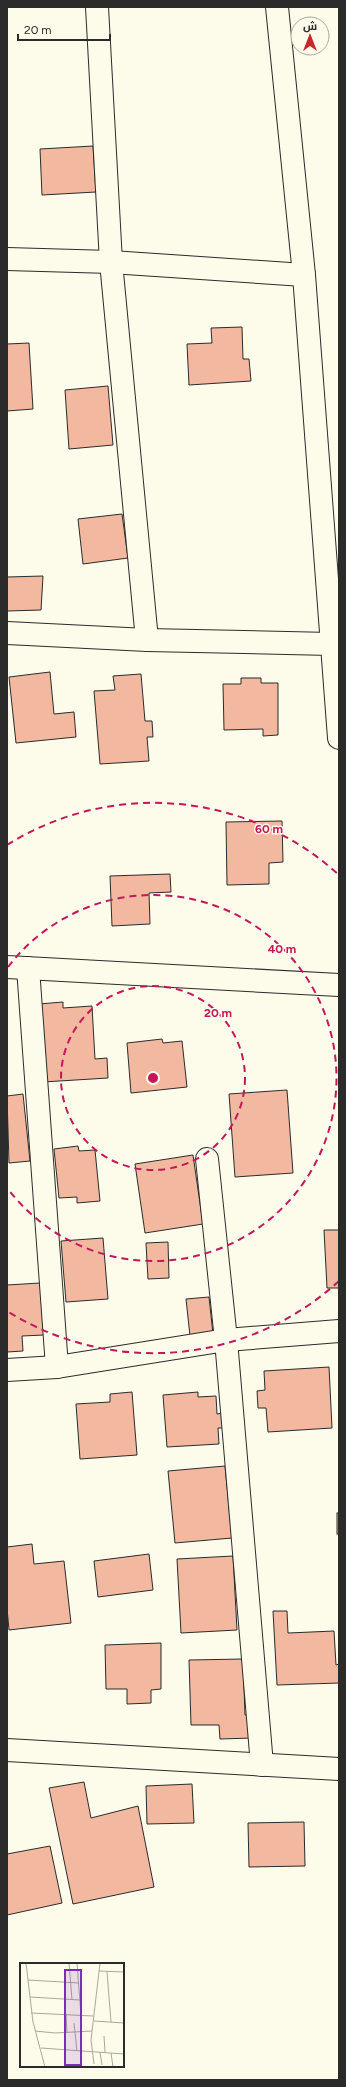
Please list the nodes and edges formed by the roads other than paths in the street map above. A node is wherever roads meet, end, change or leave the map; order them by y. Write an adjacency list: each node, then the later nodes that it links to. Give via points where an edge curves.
1 (96, 7): 4 (street)
2 (277, 7): 5 (street)
3 (7, 260): 4 (street)
4 (111, 262): 5 (street); 7 (street)
5 (304, 275): 8 (street)
6 (7, 633): 7 (street)
7 (147, 640): 8 (street)
8 (330, 644): 9 (street)
9 (339, 738)
10 (18, 968): 11 (street); 15 (street)
11 (339, 985)
12 (207, 1159): 14 (street)
13 (339, 1331): 14 (street)
14 (226, 1340): 15 (street); 18 (street)
15 (57, 1368): 16 (street)
16 (7, 1370)
17 (7, 1750): 18 (street)
18 (262, 1765): 19 (street)
19 (339, 1769)

